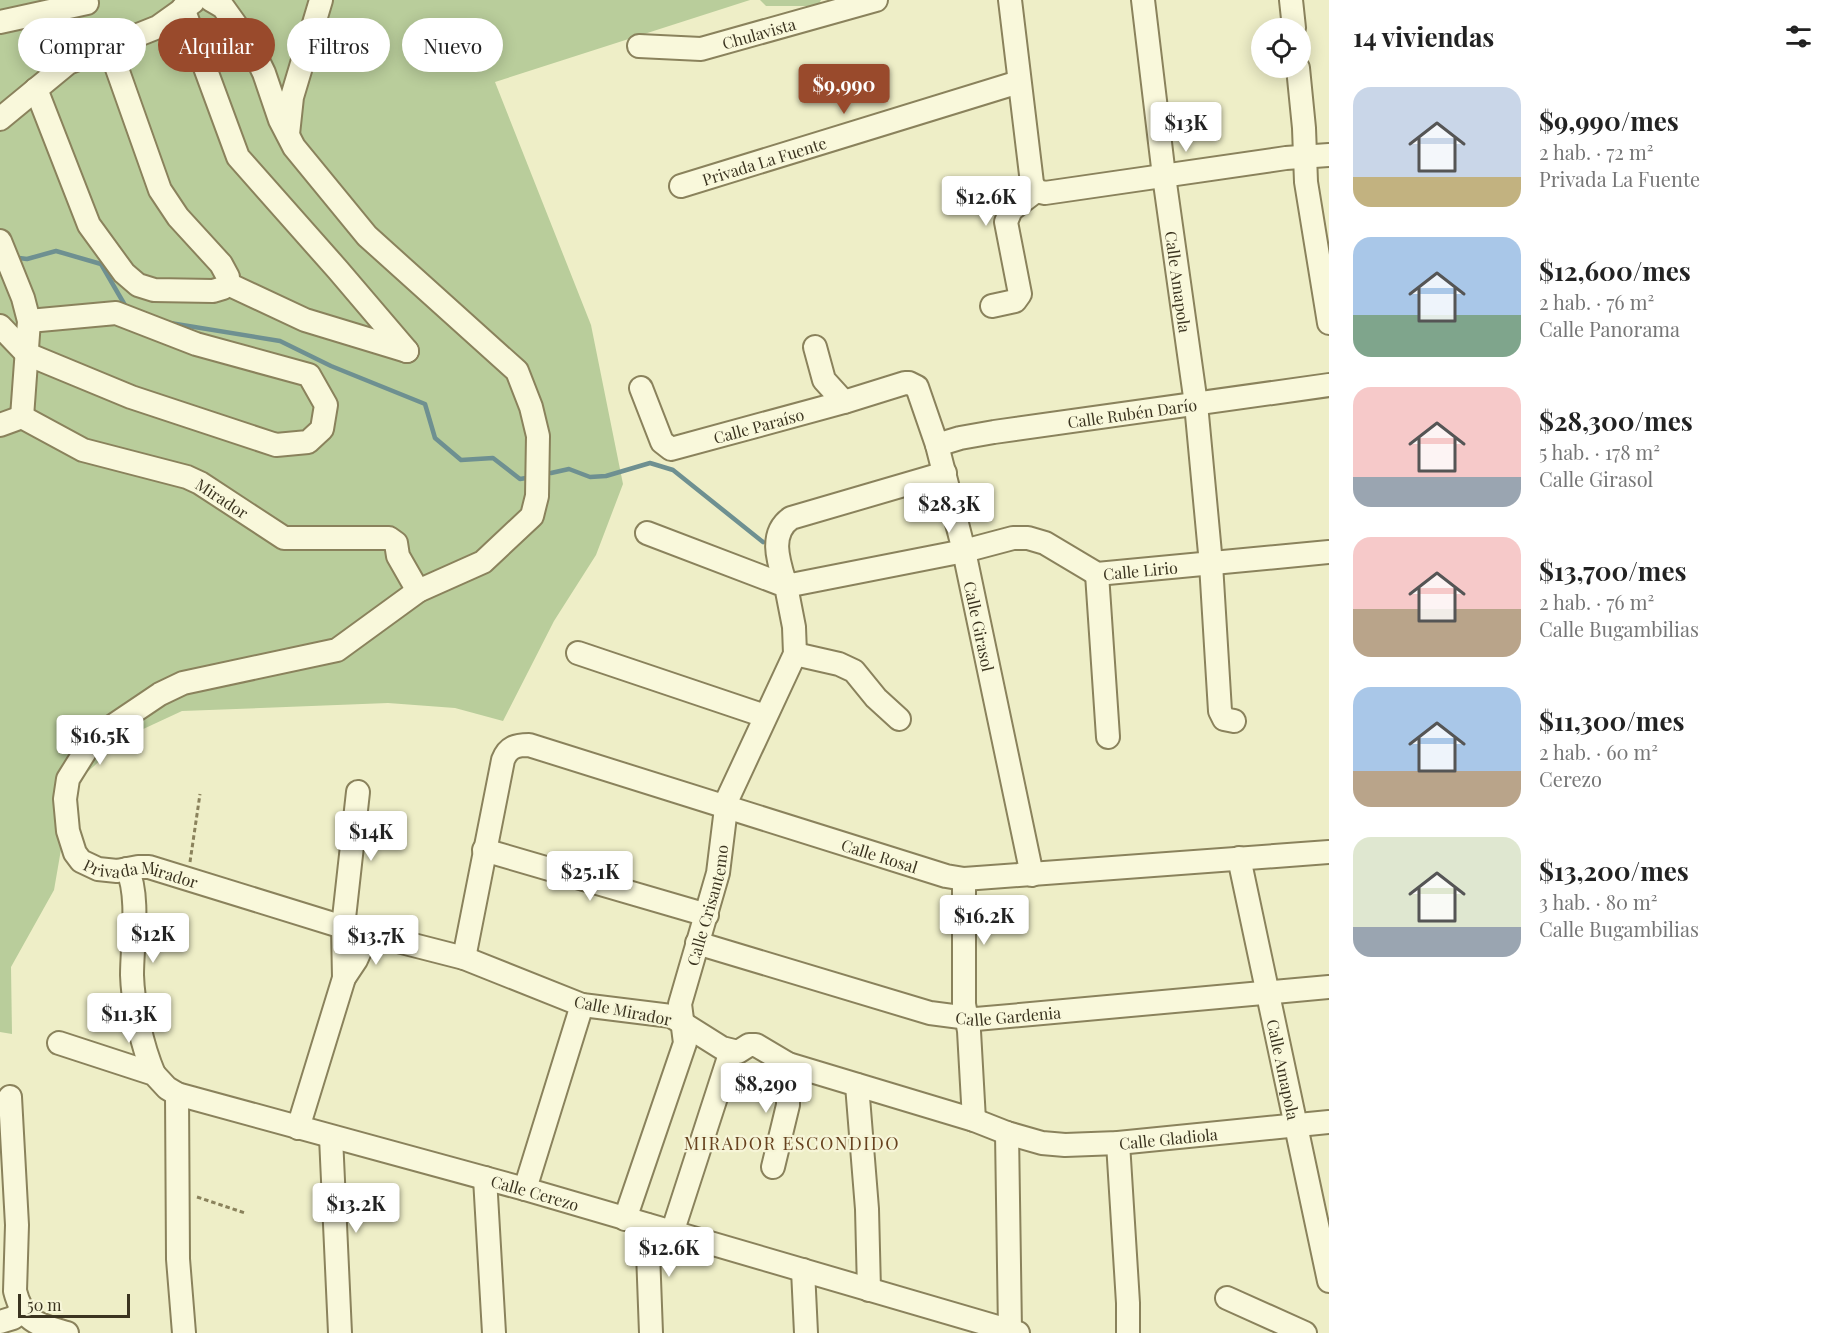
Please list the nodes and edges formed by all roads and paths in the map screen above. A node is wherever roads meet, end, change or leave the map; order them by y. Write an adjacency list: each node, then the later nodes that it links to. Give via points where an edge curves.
1 (321, 0): 18 (street, via 292,97)
2 (876, 0): 11 (street, Chulavista, via 700,49)
3 (1010, 0): 15 (street)
4 (1143, 0): 21 (street, Calle Amapola)
5 (1291, 0): 8 (street)
6 (204, 2): 10 (street); 18 (street, Privada Mirador, via 223,7 234,20 258,59); 25 (street, via 237,158 407,351 305,320)
7 (87, 3): 9 (street)
8 (1293, 18)
9 (0, 22)
10 (146, 33)
11 (639, 46)
12 (57, 72): 16 (street)
13 (119, 72): 25 (street, via 160,190 178,217 221,264)
14 (1299, 78): 20 (street)
15 (1019, 82): 22 (street, Privada La Fuente); 23 (street)
16 (36, 89): 17 (street); 25 (street, via 89,225 124,273 138,285 154,290 213,291)
17 (0, 119)
18 (288, 136): 47 (street, Privada Mirador, via 367,237 517,371 531,407 538,436 539,467 532,516 483,562)
19 (1329, 155): 20 (street)
20 (1305, 156): 21 (street); 28 (street)
21 (1164, 176): 23 (street, via 1045,193); 36 (street, Calle Amapola)
22 (681, 186)
23 (1036, 191): 26 (street, via 1011,210 1006,222 1020,294 1015,301)
24 (0, 241): 27 (street)
25 (228, 284)
26 (992, 306)
27 (29, 321): 31 (street); 31 (street, via 116,313 196,344 309,375 326,405 322,429 308,442 276,445 131,397)
28 (1329, 323)
29 (0, 326): 31 (street)
30 (815, 347): 35 (street, via 821,373)
31 (27, 354): 37 (street)
32 (914, 384): 35 (street, Calle Paraíso, via 905,383); 39 (street, Calle Girasol)
33 (1329, 385): 36 (street, Calle Rubén Darío)
34 (641, 388): 35 (street, Calle Paraíso, via 662,442 671,449)
35 (844, 402)
36 (1196, 404): 39 (street, Calle Rubén Darío, via 975,435); 44 (street, Calle Amapola)
37 (22, 417): 38 (street); 47 (street, Mirador, via 83,450 200,483 284,538 389,538 396,543 398,556)
38 (0, 425)
39 (938, 445): 40 (street, Calle Girasol)
40 (945, 472): 42 (street, Calle Girasol); 46 (street, via 783,523 777,546)
41 (647, 533): 46 (street)
42 (964, 551): 45 (street, Calle Lirio, via 1028,538 1045,543); 46 (street, Calle Lirio); 61 (street, Calle Girasol)
43 (1329, 552): 44 (street, Calle Lirio)
44 (1211, 564): 45 (street, Calle Lirio); 52 (street, Calle Amapola, via 1220,711 1224,719)
45 (1097, 574): 53 (street)
46 (787, 590): 49 (street, Calle Crisantemo)
47 (418, 591): 60 (street, Privada Mirador, via 337,650 183,683 139,707 98,737 71,771 66,788 71,843 81,861 90,866 106,871)
48 (578, 653): 50 (street)
49 (795, 654): 50 (street, Calle Crisantemo); 51 (street, via 839,663 855,671)
50 (765, 716): 56 (street, Calle Crisantemo)
51 (899, 719)
52 (1234, 721)
53 (1108, 737)
54 (358, 792): 65 (street)
55 (200, 794): 62 (path)
56 (726, 808): 57 (street, Calle Rosal, via 529,745 512,747 503,760); 63 (street, Calle Rosal); 64 (street, Calle Crisantemo, via 718,873)
57 (484, 850): 64 (street); 68 (street)
58 (1329, 852): 59 (street, Calle Rosal)
59 (1239, 858): 61 (street, Calle Rosal); 71 (street, Calle Amapola)
60 (127, 870): 62 (street, Privada Mirador, via 149,867); 78 (street, via 134,893 133,991)
61 (1032, 875): 63 (street, Calle Rosal)
62 (187, 879): 65 (street, Privada Mirador)
63 (964, 879): 73 (street)
64 (707, 915): 67 (street, Calle Crisantemo)
65 (343, 927): 66 (street, Privada Mirador); 69 (street)
66 (368, 933): 68 (street, Calle Mirador); 69 (street)
67 (697, 943): 73 (street, Calle Gardenia, via 930,1013); 74 (street, Calle Crisantemo, via 680,1004)
68 (464, 958): 72 (street, Calle Mirador)
69 (344, 978): 85 (street)
70 (1329, 987): 71 (street, Calle Gardenia)
71 (1268, 992): 73 (street, Calle Gardenia); 84 (street, Calle Amapola)
72 (582, 1005): 74 (street, Calle Mirador, via 668,1015); 91 (street)
73 (967, 1018): 82 (street)
74 (681, 1021): 76 (street, Calle Mirador); 94 (street, Calle Crisantemo, via 685,1043)
75 (59, 1043): 78 (street, Calle Cerezo)
76 (731, 1051): 77 (street, via 756,1045); 97 (street)
77 (788, 1064): 79 (street); 89 (street, via 788,1105)
78 (154, 1074): 80 (street, Calle Cerezo)
79 (857, 1085): 82 (street); 100 (street, via 867,1209)
80 (177, 1094): 85 (street, Calle Cerezo); 92 (street)
81 (10, 1097): 95 (street)
82 (974, 1120): 86 (street)
83 (1329, 1122): 84 (street, Calle Gladiola)
84 (1294, 1124): 88 (street, Calle Gladiola); 99 (street, Calle Amapola)
85 (298, 1128): 87 (street, Calle Cerezo)
86 (1007, 1133): 88 (street, Calle Gladiola, via 1042,1143); 105 (street)
87 (331, 1137): 90 (street, Calle Cerezo); 108 (street)
88 (1118, 1143): 112 (street)
89 (773, 1167)
90 (485, 1178): 91 (street, Calle Cerezo); 109 (street)
91 (525, 1189): 94 (street, Calle Cerezo)
92 (178, 1191): 93 (path); 107 (street)
93 (245, 1213)
94 (625, 1219): 96 (street, Calle Cerezo)
95 (9, 1222): 102 (street, via 15,1291)
96 (647, 1225): 97 (street, Calle Cerezo); 110 (street)
97 (672, 1233): 98 (street, Calle Cerezo)
98 (802, 1270): 100 (street, Calle Cerezo); 111 (street)
99 (1329, 1281)
100 (868, 1290): 104 (street, Calle Cerezo)
101 (1227, 1298): 113 (street)
102 (22, 1311): 103 (street); 106 (street, via 40,1325)
103 (0, 1322)
104 (963, 1325): 105 (street, Calle Cerezo)
105 (1014, 1332)
106 (67, 1333)
107 (184, 1333)
108 (340, 1333)
109 (494, 1333)
110 (651, 1333)
111 (806, 1333)
112 (1128, 1333)
113 (1305, 1333)

